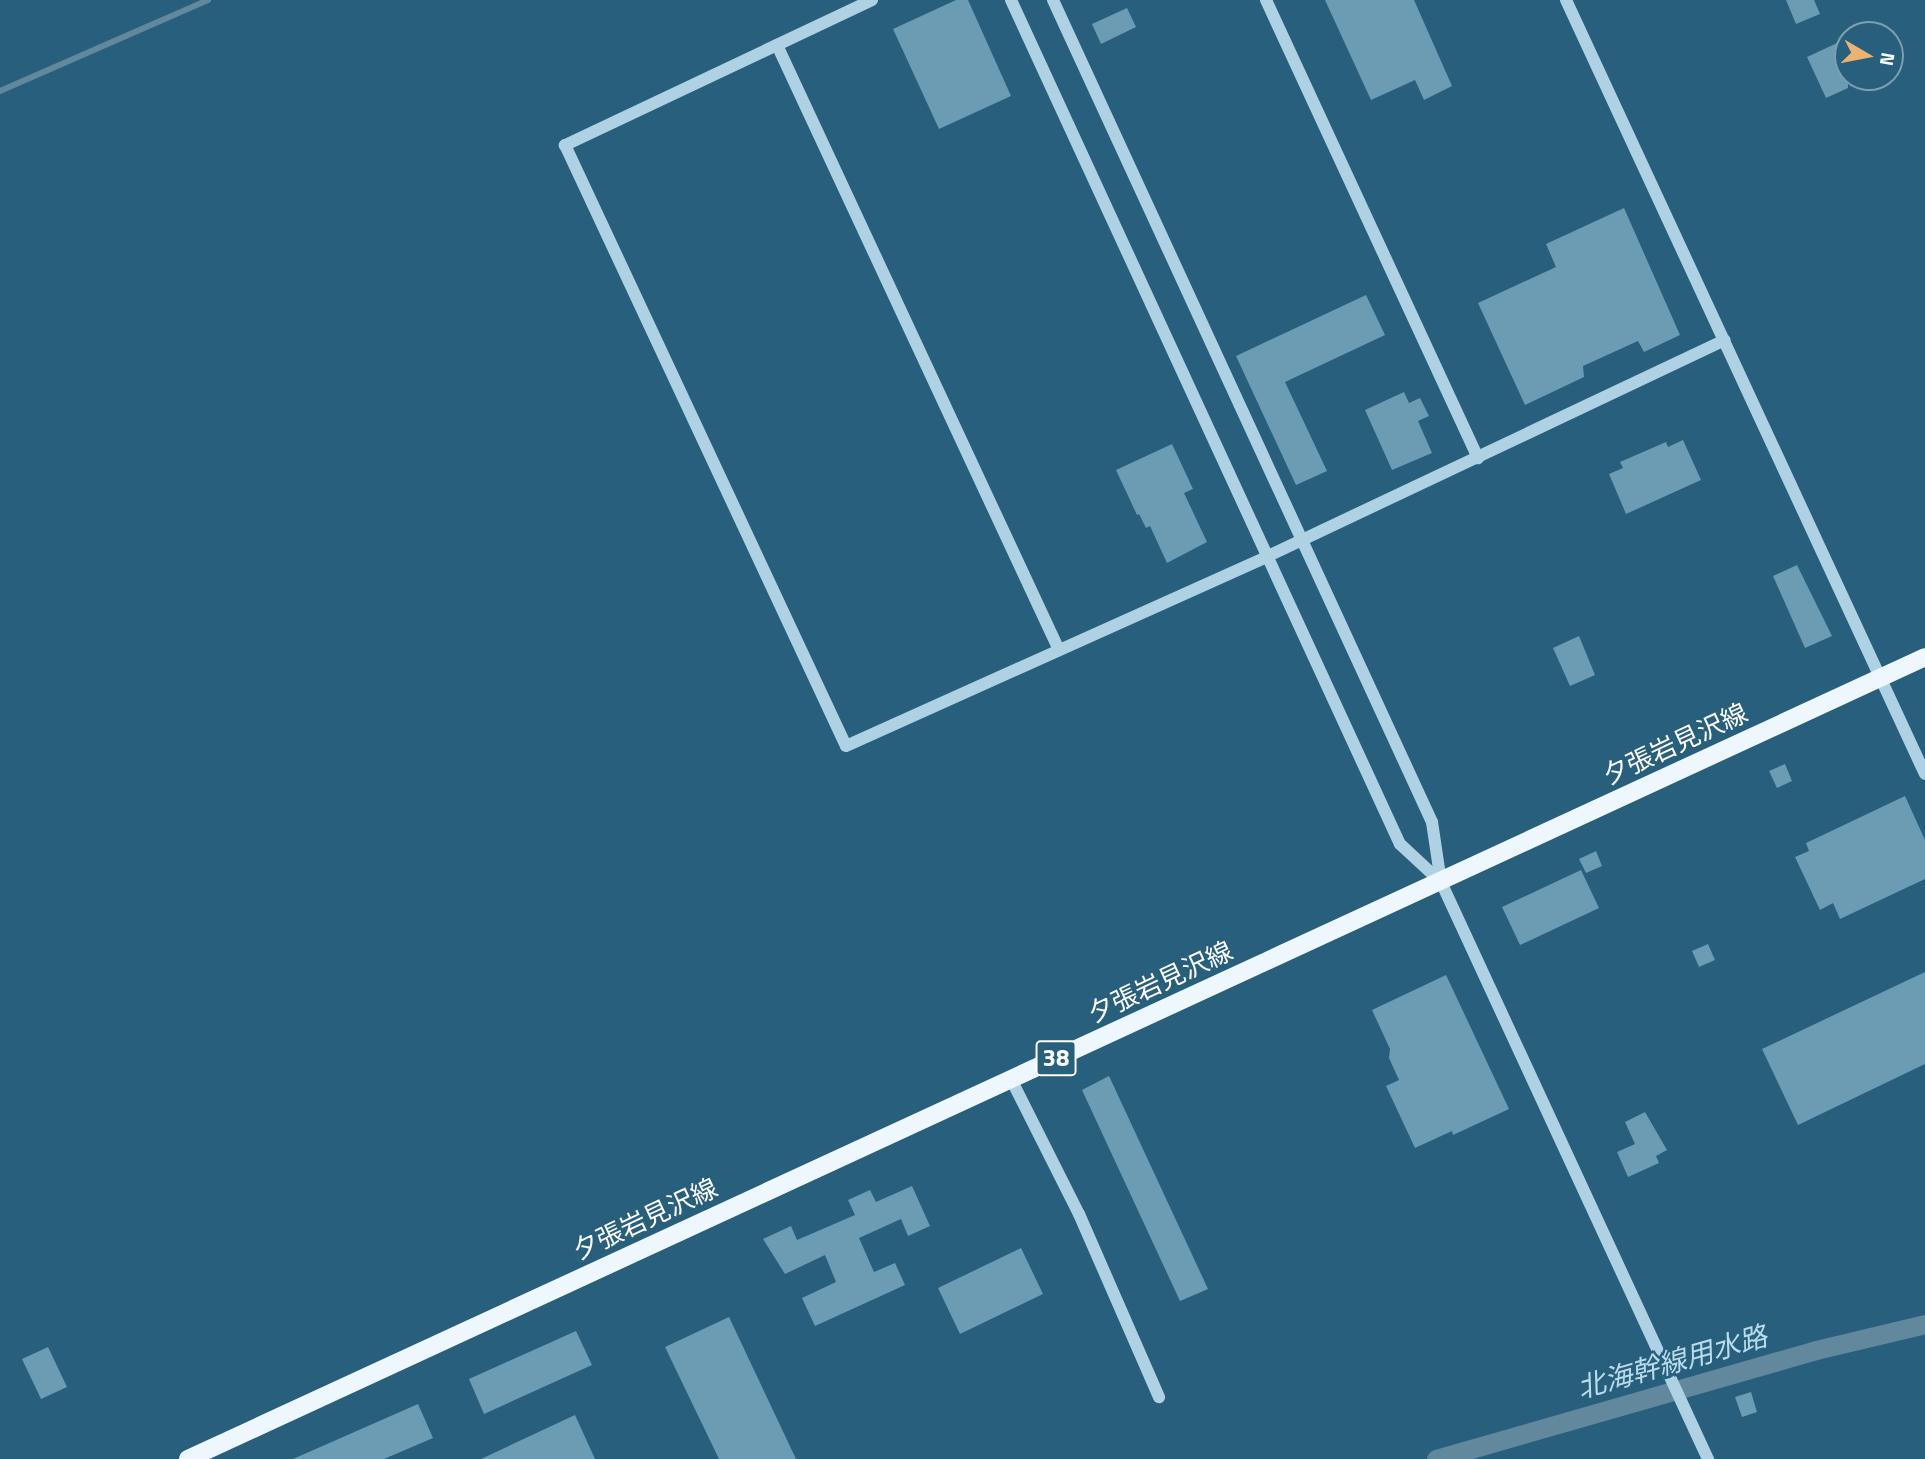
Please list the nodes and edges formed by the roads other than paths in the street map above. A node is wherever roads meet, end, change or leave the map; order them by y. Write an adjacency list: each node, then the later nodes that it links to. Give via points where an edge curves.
1 (872, 0): 6 (street)
2 (1012, 0): 10 (street)
3 (1053, 0): 9 (street)
4 (1266, 0): 8 (street)
5 (1566, 0): 7 (street)
6 (777, 45): 11 (street); 11 (street, via 565,145 582,182 846,746)
7 (1726, 340): 8 (street); 13 (street)
8 (1478, 458): 9 (street)
9 (1301, 539): 10 (street); 15 (street, via 1432,822)
10 (1268, 556): 11 (street); 15 (street, via 1400,844)
11 (1059, 650)
12 (1925, 657): 13 (main road, 夕張岩見沢線 / 38)
13 (1881, 678): 14 (street); 15 (main road, 夕張岩見沢線 / 38)
14 (1925, 774)
15 (1441, 882): 16 (main road, 夕張岩見沢線 / 38); 19 (street)
16 (1011, 1079): 17 (street, via 1079,1214); 18 (main road, 夕張岩見沢線 / 38)
17 (1159, 1397)
18 (188, 1459)
19 (1709, 1459)

